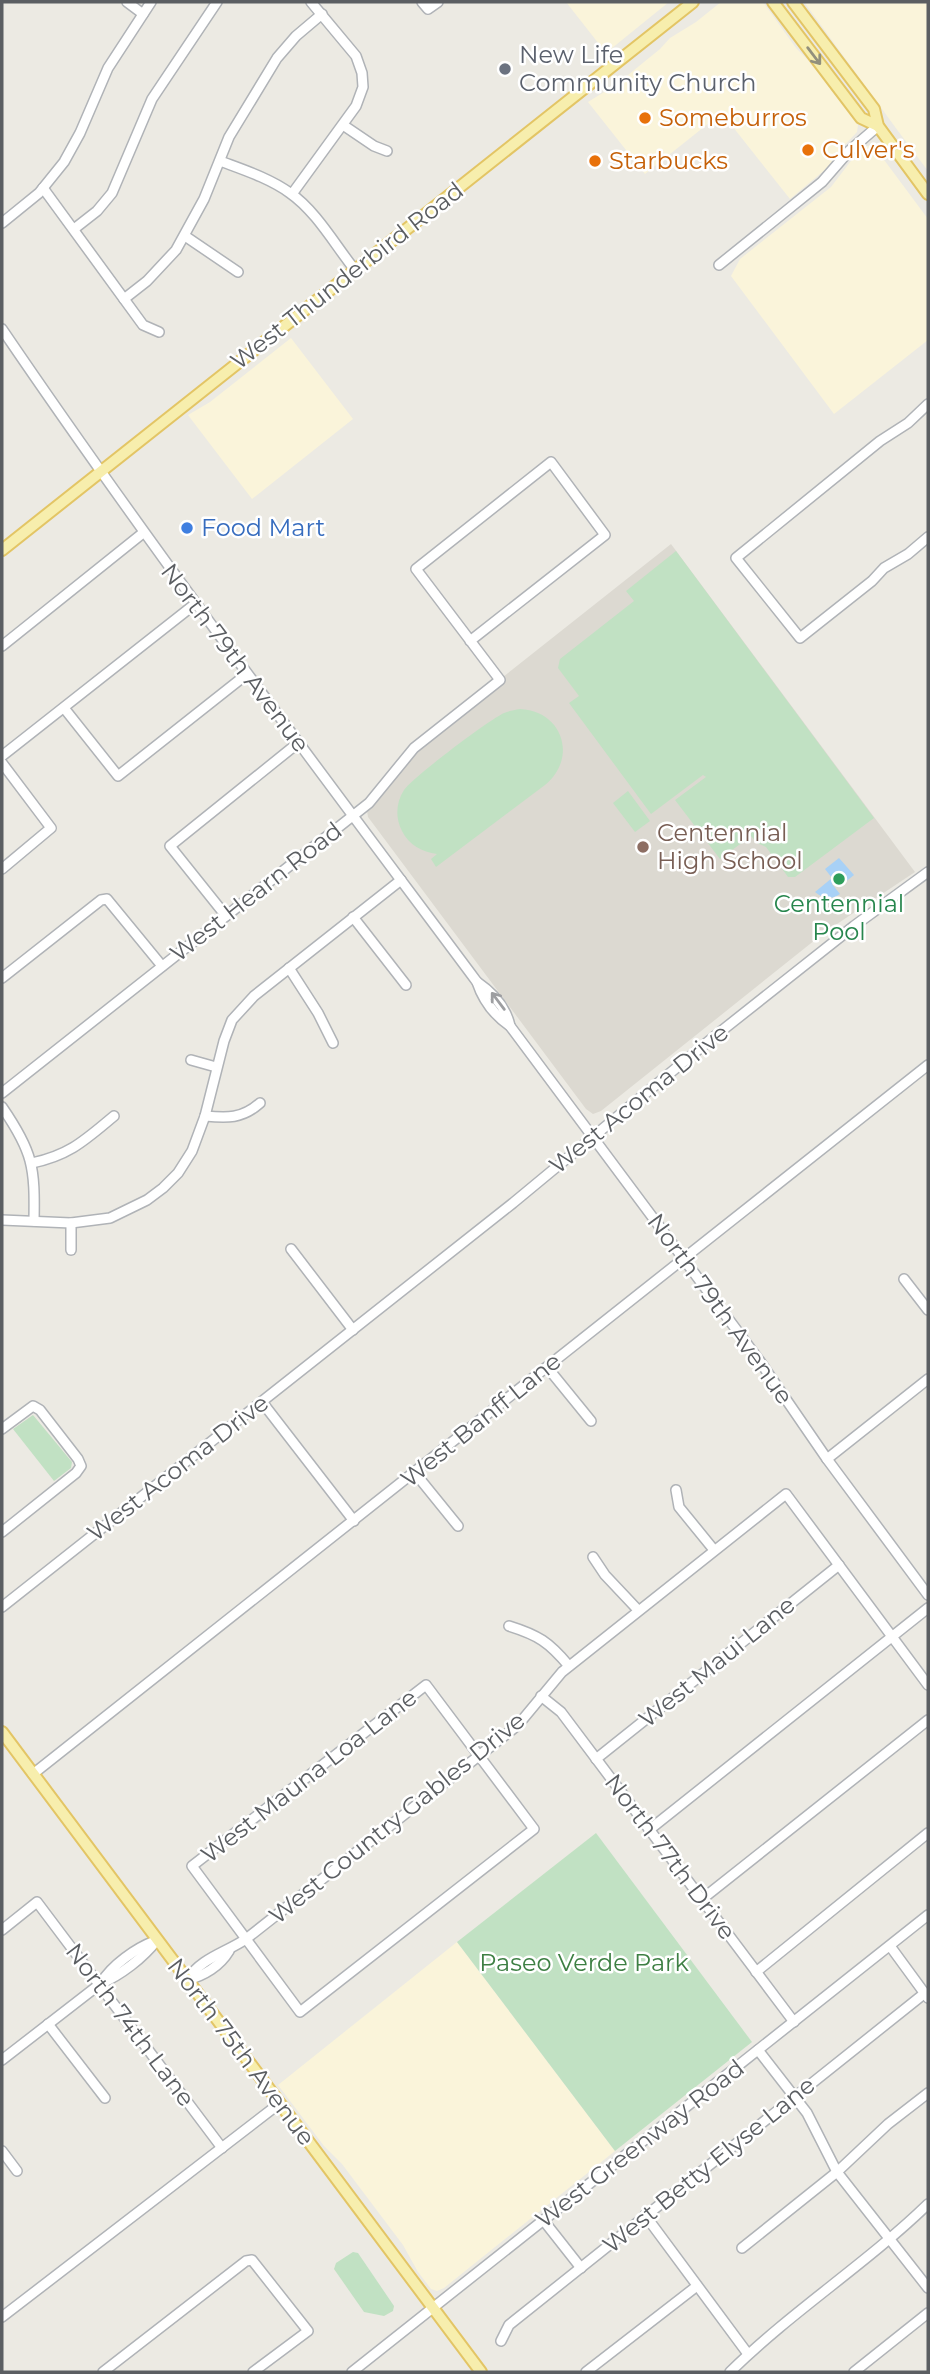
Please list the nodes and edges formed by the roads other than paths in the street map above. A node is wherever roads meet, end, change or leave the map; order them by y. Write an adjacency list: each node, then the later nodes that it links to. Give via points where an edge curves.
1 (127, 2): 10 (street)
2 (151, 2): 10 (street)
3 (217, 2): 20 (street, via 152,99 112,193)
4 (311, 2): 11 (street)
5 (438, 2): 9 (street)
6 (693, 2): 23 (main road, West Thunderbird Road)
7 (773, 2): 13 (main road, one-way to 13, via 861,118)
8 (793, 2): 13 (main road, via 874,108)
9 (425, 6)
10 (143, 14): 16 (street, via 108,68 70,152)
11 (322, 15): 12 (street, via 356,56 362,73 363,88); 15 (street, via 277,58 229,137)
12 (343, 125): 14 (street); 17 (street)
13 (878, 126): 18 (main road); 22 (street, via 822,182)
14 (387, 151)
15 (220, 161): 17 (street); 21 (street)
16 (43, 188): 19 (street); 20 (street)
17 (292, 194): 23 (street)
18 (928, 194)
19 (2, 223)
20 (74, 229): 25 (street)
21 (185, 236): 24 (street); 25 (street, via 166,262)
22 (719, 265)
23 (355, 270): 29 (main road, West Thunderbird Road)
24 (238, 272)
25 (124, 299): 27 (street, via 143,325)
26 (2, 329): 29 (street, North 79th Avenue)
27 (159, 332)
28 (928, 404): 31 (street, via 736,558 800,638)
29 (101, 471): 30 (street, North 79th Avenue); 32 (main road, West Thunderbird Road)
30 (144, 533): 33 (street, North 79th Avenue); 35 (street)
31 (928, 537)
32 (2, 550)
33 (195, 604): 36 (street, North 79th Avenue); 37 (street)
34 (470, 640): 34 (street, via 605,535 551,462 416,569); 41 (street, West Hearn Road, via 500,680 414,748 369,803)
35 (2, 646)
36 (247, 674): 37 (street, via 118,776); 38 (street, North 79th Avenue)
37 (64, 708): 39 (street)
38 (298, 743): 41 (street, North 79th Avenue); 45 (street, via 170,846)
39 (2, 756)
40 (2, 763): 42 (street, via 51,828)
41 (352, 815): 44 (street, North 79th Avenue); 45 (street, West Hearn Road)
42 (2, 869)
43 (928, 872): 60 (street, West Acoma Drive)
44 (401, 880): 46 (street); 60 (street, North 79th Avenue, via 477,982 490,990 508,1014 510,1026)
45 (226, 916): 47 (street, West Hearn Road)
46 (353, 917): 48 (street); 50 (street)
47 (162, 966): 49 (street, via 107,899); 55 (street, West Hearn Road)
48 (289, 968): 51 (street); 54 (street, via 232,1020)
49 (2, 978)
50 (406, 985)
51 (333, 1043)
52 (191, 1060): 54 (street)
53 (928, 1065): 67 (street, West Banff Lane)
54 (216, 1068): 59 (street)
55 (2, 1093)
56 (260, 1103): 59 (street, via 249,1113 231,1118)
57 (2, 1107): 61 (street, via 21,1135)
58 (114, 1116): 61 (street, via 58,1158)
59 (205, 1116): 64 (street, via 186,1164 163,1188 121,1215)
60 (592, 1135): 67 (street, North 79th Avenue); 70 (street, West Acoma Drive)
61 (32, 1163): 63 (street)
62 (2, 1220): 63 (street)
63 (34, 1221): 64 (street)
64 (71, 1223): 66 (street)
65 (291, 1249): 70 (street)
66 (71, 1251)
67 (684, 1258): 71 (street, West Banff Lane); 76 (street, North 79th Avenue)
68 (904, 1279): 69 (street)
69 (928, 1310)
70 (353, 1330): 73 (street, West Acoma Drive)
71 (548, 1367): 74 (street); 77 (street, West Banff Lane)
72 (928, 1379): 76 (street)
73 (262, 1402): 79 (street); 86 (street, West Acoma Drive)
74 (591, 1421)
75 (2, 1429): 81 (street, via 33,1406 81,1466)
76 (827, 1459): 85 (street, North 79th Avenue)
77 (415, 1473): 79 (street, West Banff Lane); 80 (street)
78 (676, 1490): 82 (street, via 679,1507)
79 (355, 1521): 98 (street, West Banff Lane)
80 (458, 1526)
81 (2, 1532)
82 (714, 1550): 84 (street, West Country Gables Drive, via 786,1494); 88 (street, West Country Gables Drive)
83 (593, 1557): 88 (street)
84 (839, 1565): 90 (street); 97 (street, West Maui Lane)
85 (928, 1595)
86 (2, 1607)
87 (928, 1608): 90 (street)
88 (638, 1610): 91 (street, West Country Gables Drive)
89 (509, 1626): 91 (street, via 545,1641)
90 (892, 1637): 92 (street); 99 (street)
91 (569, 1666): 93 (street, West Country Gables Drive)
92 (928, 1685)
93 (541, 1696): 96 (street, West Country Gables Drive, via 518,1725); 97 (street, North 77th Drive, via 561,1712)
94 (928, 1720): 101 (street)
95 (2, 1732): 98 (main road, North 75th Avenue)
96 (479, 1755): 104 (street, West Country Gables Drive); 104 (street, West Mauna Loa Lane, via 426,1685 192,1866); 104 (street, via 534,1829 300,2012)
97 (596, 1759): 99 (street, North 77th Drive)
98 (33, 1774): 105 (main road, North 75th Avenue)
99 (649, 1830): 101 (street, North 77th Drive)
100 (928, 1833): 107 (street)
101 (701, 1900): 107 (street, North 77th Drive)
102 (928, 1915): 106 (street, West Greenway Road)
103 (2, 1930): 109 (street, North 74th Lane, via 37,1902)
104 (246, 1939): 108 (street, West Country Gables Drive, via 200,1977)
105 (157, 1940): 108 (main road, North 75th Avenue); 109 (street)
106 (890, 1946): 110 (street); 111 (street, West Greenway Road)
107 (756, 1972): 111 (street, North 77th Drive)
108 (187, 1980): 118 (main road, North 75th Avenue)
109 (100, 1984): 112 (street); 119 (street, North 74th Lane)
110 (926, 1995): 116 (street, West Betty Elyse Lane)
111 (794, 2022): 113 (street, West Greenway Road)
112 (48, 2024): 114 (street); 117 (street)
113 (758, 2050): 116 (street); 125 (street, West Greenway Road)
114 (2, 2060)
115 (928, 2093): 122 (street)
116 (794, 2096): 122 (street, via 813,2122); 124 (street, West Betty Elyse Lane)
117 (104, 2098)
118 (280, 2104): 119 (street); 131 (main road, North 75th Avenue)
119 (222, 2148): 133 (street)
120 (2, 2151): 121 (street)
121 (17, 2171)
122 (837, 2172): 126 (street); 127 (street)
123 (928, 2204): 126 (street)
124 (645, 2215): 128 (street, West Betty Elyse Lane); 129 (street)
125 (544, 2221): 128 (street); 131 (street, West Greenway Road)
126 (890, 2240): 130 (street); 135 (street)
127 (743, 2248)
128 (581, 2268): 134 (street, West Betty Elyse Lane, via 509,2325)
129 (697, 2286): 135 (street); 140 (street)
130 (928, 2287)
131 (433, 2308): 138 (street, West Greenway Road); 139 (main road, North 75th Avenue)
132 (928, 2313): 142 (street)
133 (2, 2317)
134 (501, 2342)
135 (748, 2354): 141 (street)
136 (103, 2372): 137 (street, via 252,2260 307,2331)
137 (253, 2372)
138 (352, 2372)
139 (481, 2372)
140 (586, 2372)
141 (730, 2372)
142 (854, 2372)

